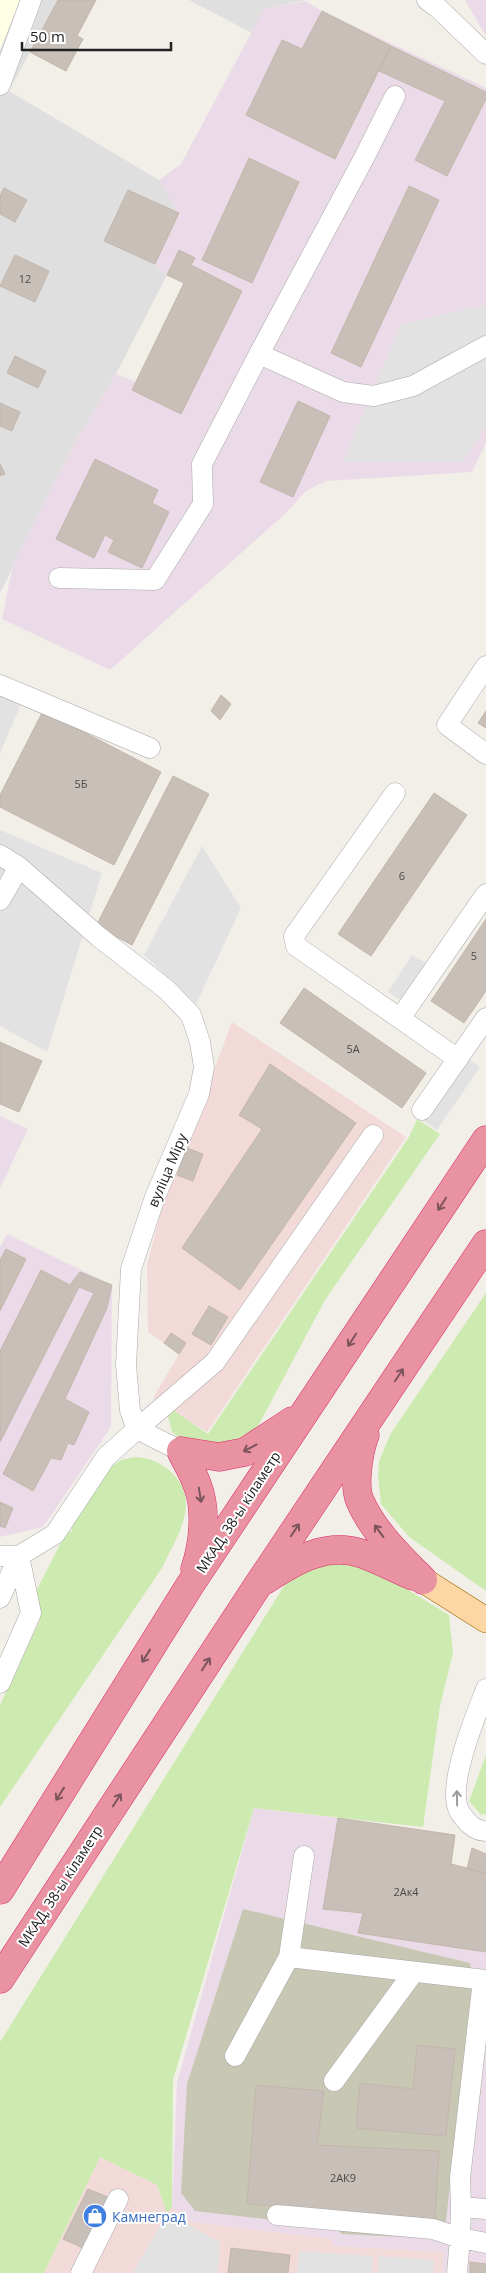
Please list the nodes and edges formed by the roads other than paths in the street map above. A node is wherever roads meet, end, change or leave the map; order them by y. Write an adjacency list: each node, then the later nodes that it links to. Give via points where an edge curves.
1 (31, 0): 4 (street)
2 (434, 2): 3 (street)
3 (486, 54)
4 (0, 85)
5 (395, 96): 7 (street)
6 (486, 346): 7 (street, via 414,386 374,396 343,392)
7 (259, 354): 8 (street, via 202,464 202,504 155,580)
8 (60, 578)
9 (486, 666): 12 (street, via 447,725)
10 (0, 686): 11 (street)
11 (150, 748)
12 (486, 754)
13 (395, 793): 18 (street, via 294,936 296,946)
14 (0, 855): 15 (street, вуліца Міру)
15 (18, 867): 17 (street); 27 (street, вуліца Міру, via 112,948 167,990 191,1015 200,1042 204,1067 199,1094 154,1197 131,1270 126,1365 130,1410)
16 (486, 894): 18 (street)
17 (0, 900)
18 (400, 1017): 20 (street)
19 (486, 1018): 20 (street)
20 (458, 1058): 21 (street)
21 (422, 1110)
22 (373, 1135): 27 (street, via 215,1362)
23 (486, 1140): 25 (highway, МКАД, 38-ы кіламетр, one-way to 25)
24 (486, 1244): 26 (highway, МКАД, 38-ы кіламетр, one-way to 24)
25 (305, 1411): 28 (highway, one-way to 28, via 245,1452 219,1458); 31 (highway, МКАД, 38-ы кіламетр)
26 (372, 1416): 30 (highway, one-way to 26, via 377,1529 359,1499 360,1448); 32 (highway, МКАД, 38-ы кіламетр, one-way to 26)
27 (137, 1429): 28 (street); 29 (street, via 106,1457 55,1534)
28 (181, 1451): 31 (highway, one-way to 31, via 199,1487 202,1512 197,1562)
29 (10, 1556): 33 (street); 35 (street, via 31,1613)
30 (423, 1580): 32 (highway, via 361,1554 336,1550 312,1554); 34 (main road)
31 (190, 1585): 39 (highway, МКАД, 38-ы кіламетр, one-way to 39)
32 (258, 1585): 42 (highway, МКАД, 38-ы кіламетр, one-way to 32)
33 (0, 1598)
34 (486, 1620)
35 (0, 1683)
36 (486, 1689): 37 (street, one-way to 36, via 468,1824 457,1808 465,1742)
37 (486, 1831)
38 (304, 1856): 40 (street)
39 (0, 1890)
40 (289, 1957): 41 (street); 44 (street)
41 (413, 1973): 43 (street); 45 (street)
42 (0, 1978)
43 (485, 1980): 47 (street, via 460,2178)
44 (235, 2056)
45 (334, 2081)
46 (118, 2199): 52 (street)
47 (461, 2207): 48 (street); 50 (street)
48 (486, 2209)
49 (277, 2214): 50 (street, via 433,2230)
50 (460, 2238): 51 (street); 53 (street)
51 (486, 2243)
52 (81, 2273)
53 (457, 2273)

